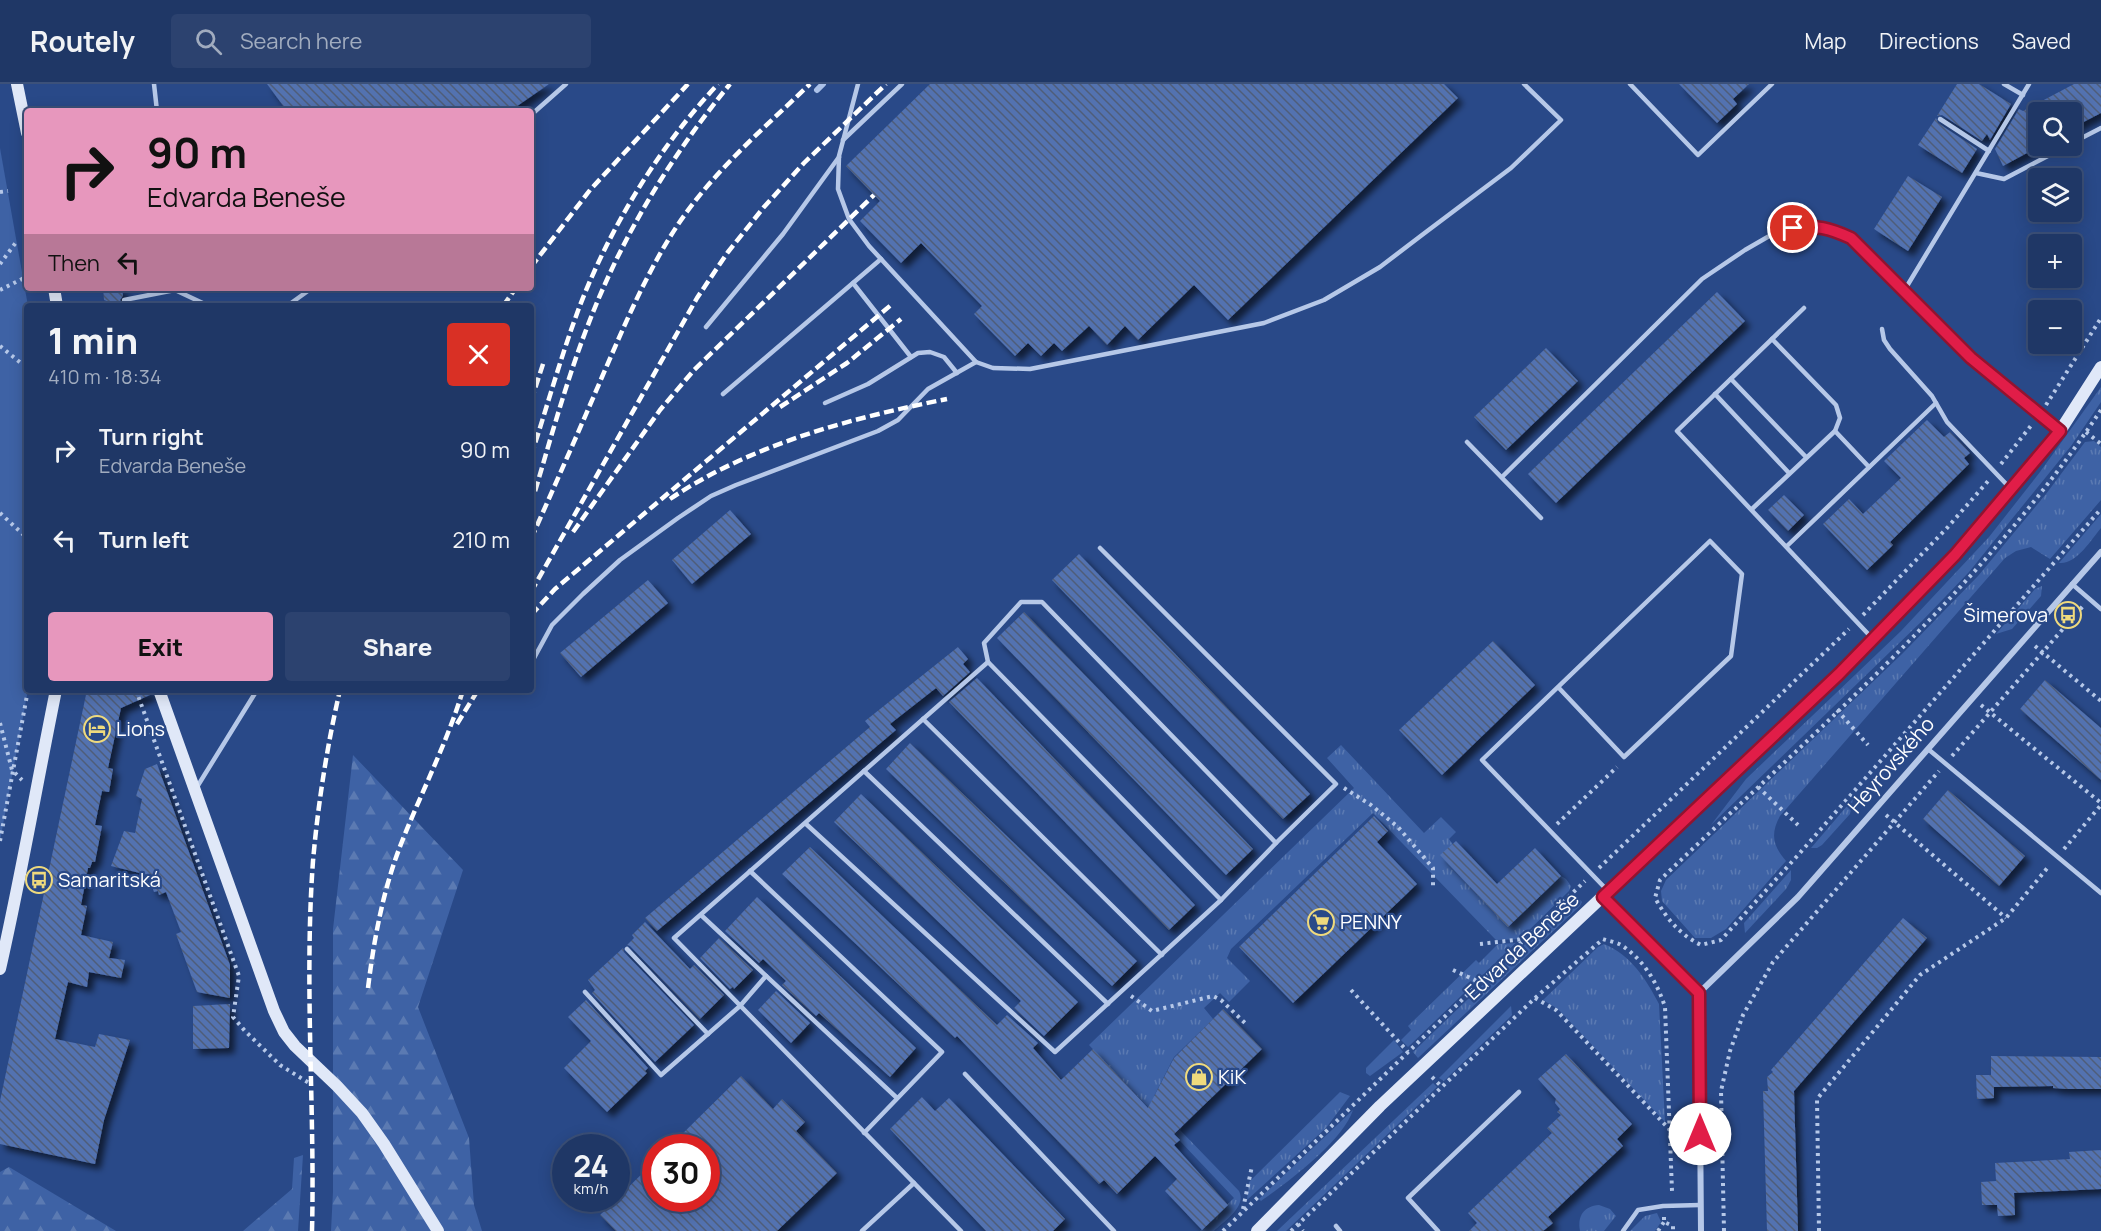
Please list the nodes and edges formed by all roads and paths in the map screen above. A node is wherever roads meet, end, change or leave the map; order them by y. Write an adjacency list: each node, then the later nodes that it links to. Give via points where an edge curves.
1 (17, 84): 14 (street)
2 (154, 84): 12 (lane)
3 (566, 84): 13 (lane)
4 (858, 84): 18 (lane)
5 (902, 84): 18 (lane)
6 (1524, 84): 45 (lane, via 1561,120 1511,168 1380,267 1324,300 1264,323 1030,369 993,368)
7 (1630, 84): 8 (lane, via 1698,155)
8 (1772, 84)
9 (2004, 84): 11 (lane)
10 (2029, 84): 11 (lane)
11 (2023, 94): 19 (lane)
12 (157, 108)
13 (534, 112)
14 (24, 118)
15 (1940, 119): 19 (lane)
16 (2101, 128): 17 (lane)
17 (2082, 138)
18 (842, 142): 20 (lane)
19 (1989, 151): 22 (lane)
20 (839, 156): 26 (lane, via 838,189 849,219); 40 (lane, via 783,234)
21 (2048, 156): 22 (lane, via 2004,179)
22 (1976, 173): 34 (lane)
23 (8, 191): 24 (path)
24 (0, 192)
25 (17, 241): 27 (path)
26 (882, 260): 29 (lane); 45 (lane)
27 (0, 264)
28 (24, 278): 30 (path)
29 (853, 283): 44 (lane); 50 (lane)
30 (0, 290)
31 (166, 291): 35 (lane)
32 (179, 291): 36 (lane)
33 (308, 291): 37 (lane)
34 (1904, 291): 55 (lane, via 1971,358); 65 (lane, via 1851,238 1819,227 1778,231 1702,279)
35 (124, 300)
36 (203, 303)
37 (290, 303)
38 (1804, 308): 42 (lane)
39 (2101, 318): 55 (path)
40 (706, 327)
41 (1882, 328): 53 (lane, via 1890,349)
42 (1772, 339): 49 (lane); 56 (lane, via 1836,405 1840,418)
43 (0, 346): 46 (path)
44 (911, 357): 48 (lane, via 930,352 944,357); 52 (lane, via 868,384)
45 (976, 362): 48 (lane)
46 (24, 366)
47 (2101, 368): 57 (street, Edvarda Beneše)
48 (957, 373): 82 (lane, via 928,389 898,420 878,431 736,485 678,518 620,560 583,594 552,625)
49 (1731, 379): 51 (lane); 61 (lane)
50 (723, 394)
51 (1715, 394): 64 (lane); 67 (lane, via 1677,431)
52 (825, 403)
53 (1936, 403): 62 (lane); 63 (lane, via 1947,422)
54 (2101, 410): 58 (path)
55 (2040, 414): 57 (lane); 63 (path)
56 (1834, 430): 61 (lane); 62 (lane)
57 (2060, 431): 66 (street, Edvarda Beneše)
58 (2086, 432): 60 (path); 92 (path, via 1996,548)
59 (1467, 442): 65 (lane)
60 (2101, 444)
61 (1806, 458): 64 (lane)
62 (1869, 467): 72 (lane)
63 (1995, 472): 66 (lane); 78 (path)
64 (1789, 473): 67 (lane)
65 (1502, 477): 70 (lane)
66 (2011, 489): 80 (street, Edvarda Beneše, via 1955,555)
67 (1752, 509): 72 (lane)
68 (2101, 509): 103 (path, via 1721,940 1701,945 1684,937 1665,916 1655,898 1660,880)
69 (0, 513): 71 (path)
70 (1541, 518)
71 (24, 535)
72 (1787, 546): 78 (lane)
73 (1100, 548): 102 (lane)
74 (2101, 552): 75 (street, Heyrovského)
75 (2072, 584): 76 (lane); 79 (street, Heyrovského)
76 (2089, 599): 77 (lane); 81 (path)
77 (2101, 609)
78 (1857, 621): 80 (lane); 116 (path)
79 (2025, 638): 81 (path); 90 (street, Heyrovského)
80 (1873, 639): 119 (street, Edvarda Beneše)
81 (2042, 652): 91 (path); 93 (path)
82 (534, 658)
83 (988, 662): 94 (lane); 113 (lane, via 984,643 1022,602 1042,602); 120 (lane)
84 (1558, 687): 98 (lane); 98 (lane, via 1710,541 1742,574 1731,656); 111 (lane, via 1482,760)
85 (27, 693): 100 (path)
86 (55, 693): 105 (street)
87 (137, 693): 143 (path, via 239,976 233,1017 280,1065)
88 (160, 693): 104 (street)
89 (255, 693): 104 (lane)
90 (1972, 698): 93 (path); 97 (street, Heyrovského)
91 (2101, 701)
92 (1837, 710): 96 (path); 103 (path)
93 (1990, 712): 99 (path); 106 (path)
94 (923, 719): 101 (lane); 126 (lane)
95 (0, 723): 100 (path)
96 (1868, 745)
97 (1928, 749): 99 (lane); 107 (street, Heyrovského)
98 (1624, 757): 111 (path)
99 (1945, 764): 108 (path); 114 (lane)
100 (12, 770): 105 (path); 112 (path)
101 (864, 771): 109 (lane); 136 (lane)
102 (1336, 784): 113 (lane); 117 (path, via 1398,827 1433,868)
103 (1758, 787): 110 (path)
104 (196, 789): 157 (street, via 284,1032 362,1113)
105 (35, 793): 127 (street)
106 (2101, 804): 114 (path)
107 (1877, 807): 108 (path); 134 (street, Heyrovského, via 1798,897)
108 (1895, 822): 122 (path); 171 (path, via 1773,962 1743,1015 1721,1091)
109 (805, 823): 115 (lane); 136 (lane, via 1055,1052)
110 (1798, 825)
111 (1550, 831): 116 (lane)
112 (0, 841)
113 (1276, 843): 120 (lane)
114 (2057, 856): 118 (lane); 122 (path)
115 (750, 871): 121 (lane); 146 (lane, via 942,1052)
116 (1592, 874): 119 (lane); 123 (path)
117 (1433, 887)
118 (2101, 892)
119 (1606, 894): 134 (street); 141 (street, Edvarda Beneše)
120 (1221, 900): 126 (lane)
121 (701, 915): 129 (lane); 137 (lane, via 674,938)
122 (2006, 918): 172 (path, via 1920,975 1817,1099)
123 (1524, 939): 124 (path); 130 (path)
124 (1480, 945)
125 (627, 949): 139 (lane)
126 (1162, 955): 132 (lane)
127 (0, 969)
128 (1453, 970): 130 (path)
129 (766, 976): 137 (lane); 146 (lane)
130 (1479, 982): 140 (path)
131 (1351, 990): 140 (path)
132 (1122, 991): 136 (lane); 138 (path, via 1152,1011 1213,996 1245,1023)
133 (585, 992): 139 (lane, via 662,1075)
134 (1699, 993): 151 (street)
135 (1535, 998): 144 (path); 147 (path, via 1556,1010); 147 (path, via 1603,939 1620,944 1635,957 1650,972 1665,1007)
136 (1108, 1004)
137 (740, 1006): 139 (lane); 148 (lane)
138 (1248, 1021)
139 (708, 1034)
140 (1408, 1051): 141 (path); 153 (path)
141 (1422, 1066): 144 (path); 162 (street, Edvarda Beneše)
142 (965, 1074): 160 (lane)
143 (311, 1084)
144 (1442, 1087): 155 (path)
145 (1519, 1092): 166 (lane, via 1408,1198)
146 (897, 1098): 148 (lane)
147 (1671, 1131): 152 (path, via 1672,1191 1663,1195)
148 (864, 1133): 150 (lane)
149 (1252, 1166): 153 (path)
150 (914, 1183): 158 (lane); 159 (lane)
151 (1700, 1205): 152 (lane); 170 (street)
152 (1664, 1206): 154 (path); 167 (lane, via 1638,1210)
153 (1243, 1210): 161 (path)
154 (1664, 1222): 168 (path); 169 (path, via 1673,1226)
155 (1298, 1224): 163 (path); 164 (path)
156 (1336, 1226): 165 (lane)
157 (438, 1231)
158 (862, 1231)
159 (961, 1231)
160 (1113, 1231)
161 (1223, 1231)
162 (1257, 1231)
163 (1291, 1231)
164 (1303, 1231)
165 (1340, 1231)
166 (1438, 1231)
167 (1623, 1231)
168 (1658, 1231)
169 (1674, 1231)
170 (1701, 1231)
171 (1724, 1231)
172 (1819, 1231)

